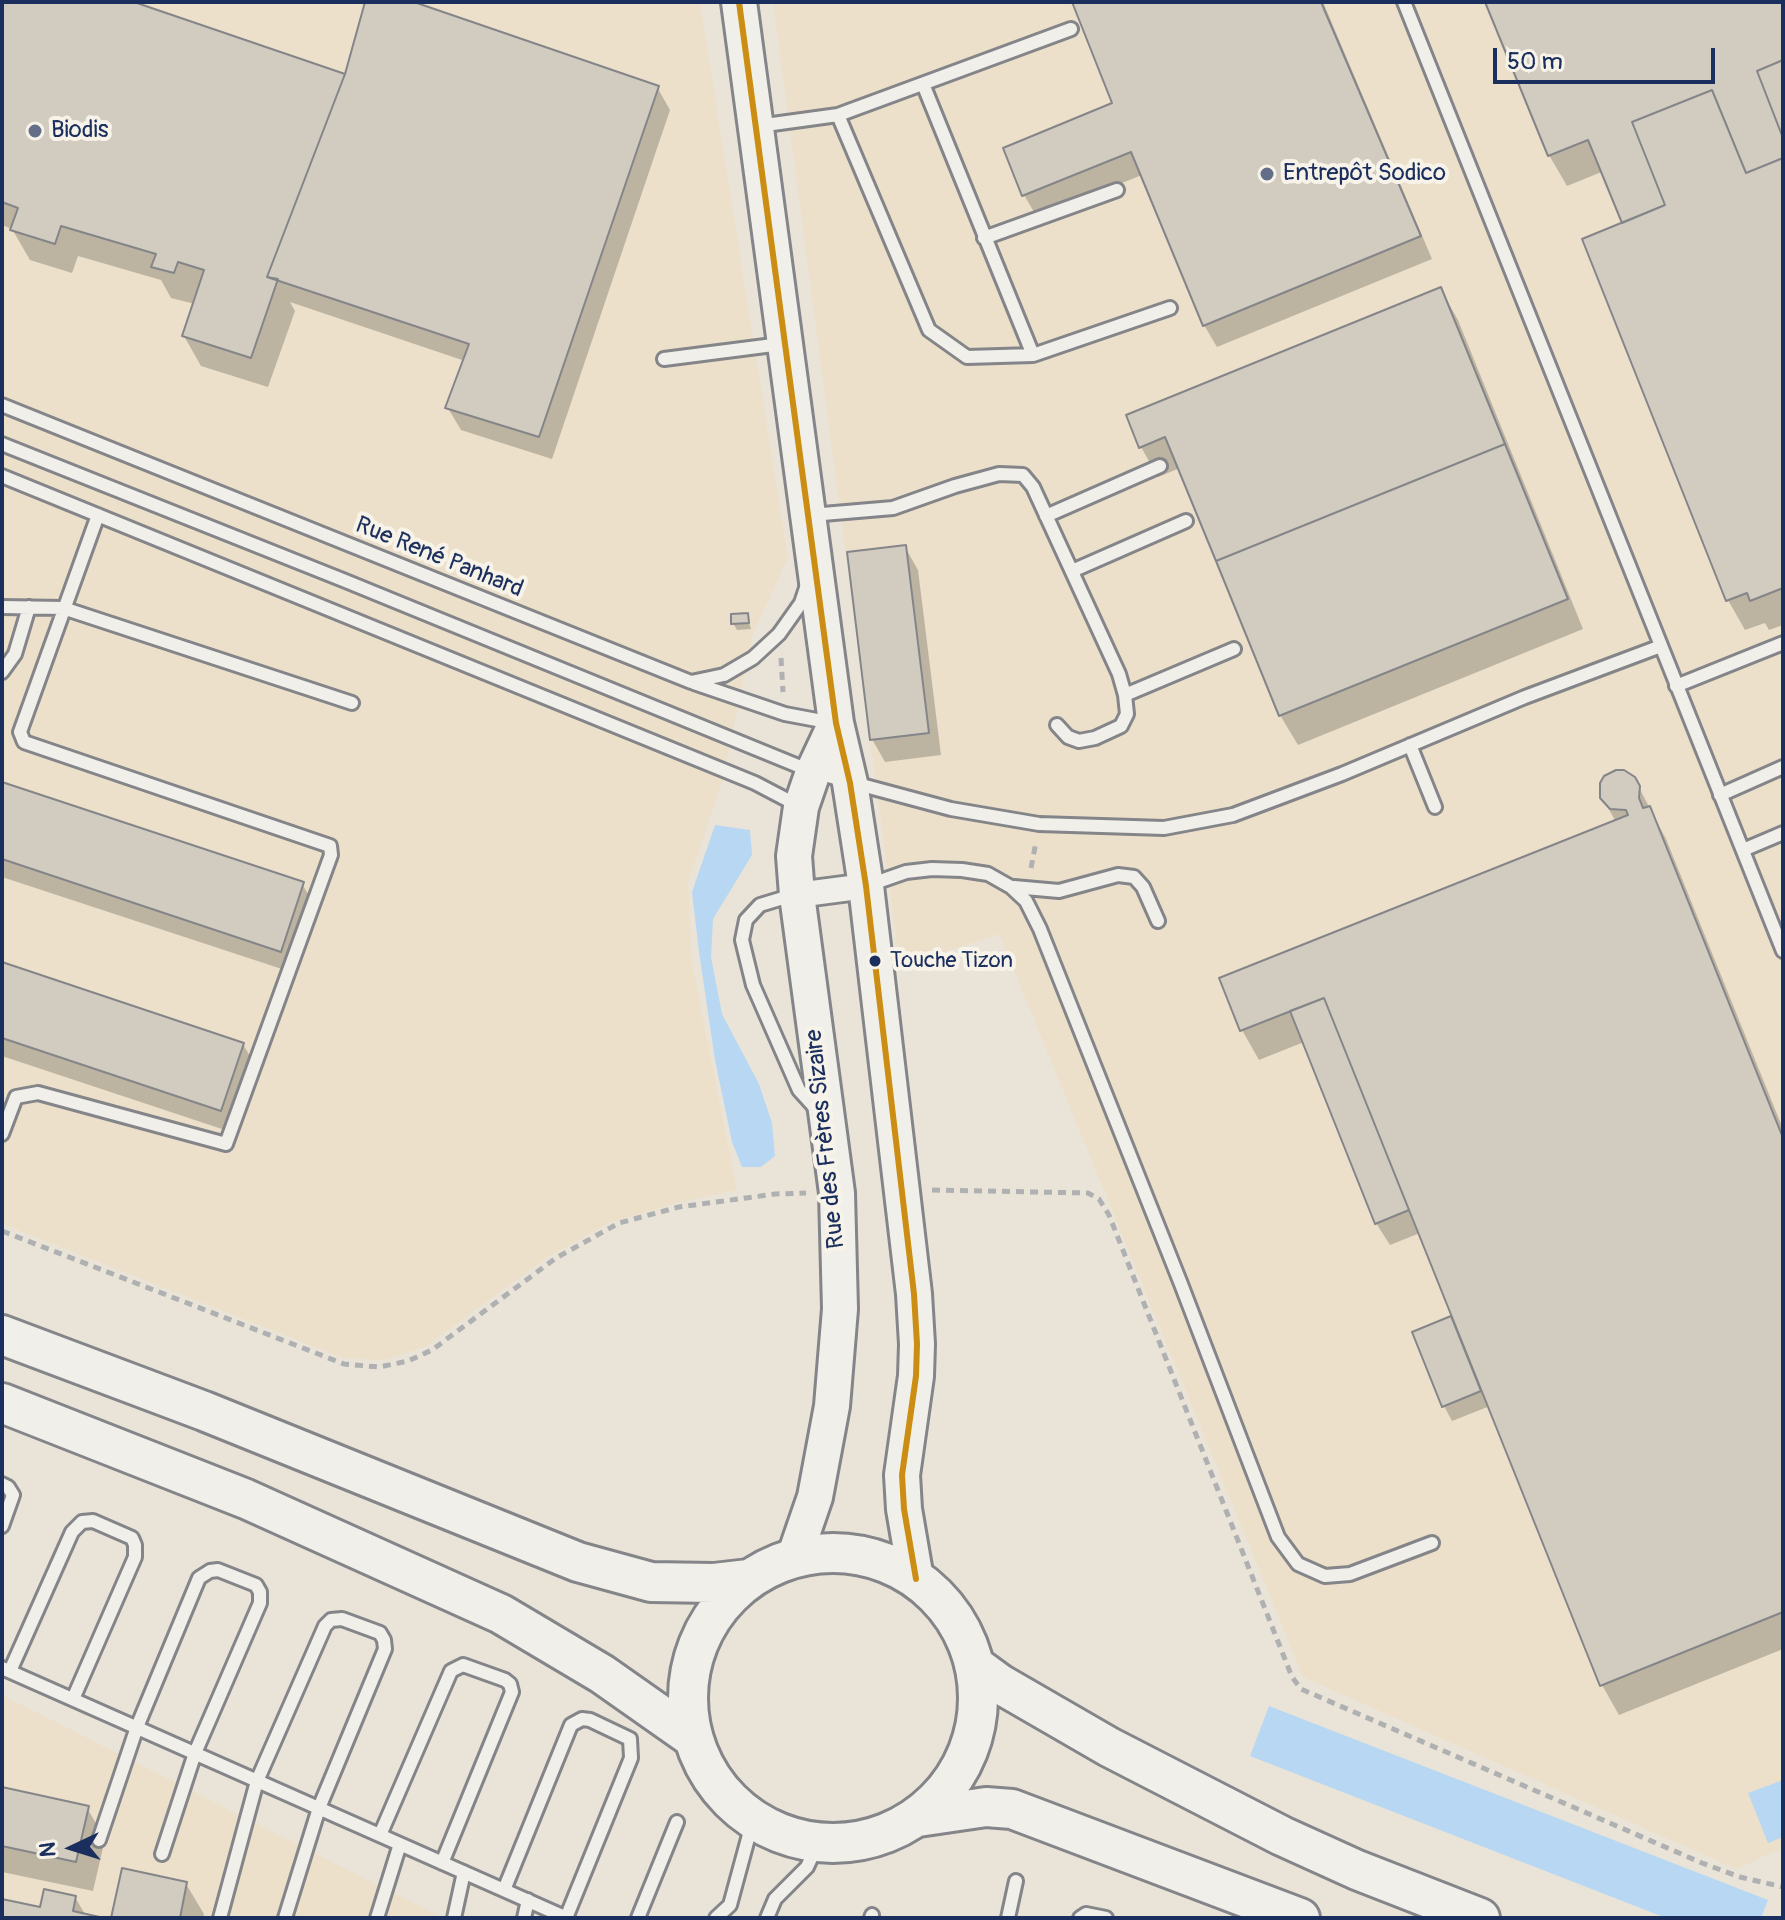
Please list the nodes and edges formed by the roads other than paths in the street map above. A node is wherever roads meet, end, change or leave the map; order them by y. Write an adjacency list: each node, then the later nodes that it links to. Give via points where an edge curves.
1 (739, 2): 6 (street)
2 (1404, 2): 27 (lane)
3 (1071, 29): 4 (lane)
4 (923, 84): 5 (lane); 8 (lane)
5 (838, 115): 6 (lane); 11 (lane, via 929,330 967,357)
6 (755, 126): 10 (street)
7 (1117, 190): 8 (lane)
8 (984, 238): 11 (lane)
9 (1170, 308): 11 (lane)
10 (784, 344): 12 (lane); 18 (street)
11 (1033, 355)
12 (664, 359)
13 (2, 405): 30 (lane, Rue René Panhard)
14 (2, 444): 38 (lane)
15 (1160, 466): 19 (lane)
16 (2, 476): 17 (lane)
17 (98, 515): 25 (lane); 41 (lane, via 755,783)
18 (807, 515): 19 (lane, via 893,508 1009,473 1023,475); 21 (street)
19 (1046, 516): 22 (lane)
20 (1186, 521): 22 (lane)
21 (815, 564): 30 (lane, via 801,603 779,634 724,675); 34 (street)
22 (1072, 571): 32 (lane)
23 (2, 607): 24 (lane)
24 (29, 607): 25 (lane); 29 (lane, via 15,654)
25 (61, 613): 33 (lane); 51 (lane, via 20,732 24,742 330,846 331,855 226,1144 38,1093 16,1097)
26 (1783, 643): 31 (lane)
27 (1661, 646): 31 (lane); 36 (lane)
28 (1234, 649): 32 (lane)
29 (2, 672)
30 (691, 682): 34 (lane, Rue René Panhard, via 785,714)
31 (1676, 686): 40 (lane)
32 (1125, 695): 35 (lane, via 1127,714 1121,726 1095,738 1079,741)
33 (352, 703)
34 (836, 723): 38 (street, Rue des Frères Sizaire); 39 (street)
35 (1057, 725)
36 (1410, 745): 39 (lane, via 1233,815 1164,828 1039,824); 42 (lane)
37 (1783, 767): 40 (lane)
38 (813, 772): 39 (lane); 41 (street, Rue des Frères Sizaire)
39 (850, 783): 45 (street)
40 (1720, 795): 44 (lane)
41 (801, 807): 47 (street, Rue des Frères Sizaire, via 794,856)
42 (1435, 807)
43 (1783, 833): 44 (lane)
44 (1743, 850): 49 (lane)
45 (866, 886): 46 (lane, via 932,869 988,874); 47 (street); 59 (street, via 914,1294 916,1376 902,1475)
46 (1011, 887): 48 (lane, via 1059,891 1118,875 1134,877); 56 (lane, via 1026,901 1040,929 1278,1537 1298,1564 1325,1576 1350,1574)
47 (797, 895): 50 (street, Rue des Frères Sizaire); 50 (lane, via 760,905 746,920 742,940 753,985 799,1090)
48 (1158, 921)
49 (1783, 951)
50 (829, 1122): 57 (street, Rue des Frères Sizaire, via 837,1193 838,1336 815,1497)
51 (2, 1134)
52 (2, 1335): 58 (main road, via 578,1562 651,1582)
53 (2, 1403): 64 (main road, via 246,1499 501,1614 602,1674)
54 (2, 1484): 55 (lane, via 13,1495)
55 (2, 1526)
56 (1432, 1543)
57 (794, 1558): 58 (main road); 59 (main road, via 850,1555 878,1560)
58 (749, 1579): 64 (main road, via 722,1603 703,1633 691,1667 688,1703)
59 (916, 1579): 60 (main road, via 942,1602 962,1632)
60 (974, 1665): 68 (main road, via 974,1733 943,1794); 95 (main road, via 1109,1747 1282,1836)
61 (6, 1669): 62 (lane); 62 (lane, via 72,1532 82,1522 93,1521 132,1538 135,1557)
62 (73, 1699): 63 (lane)
63 (137, 1727): 65 (lane); 65 (lane, via 199,1578 218,1570 256,1585 260,1603); 72 (lane)
64 (693, 1738): 69 (main road, via 706,1770)
65 (195, 1753): 66 (lane); 75 (lane)
66 (257, 1781): 67 (lane); 67 (lane, via 325,1626 342,1619 380,1633 385,1649); 82 (lane)
67 (319, 1808): 71 (lane); 83 (lane)
68 (918, 1817): 73 (main road, via 853,1843); 94 (main road, via 986,1807 1012,1809)
69 (753, 1820): 73 (main road, via 784,1836); 81 (lane)
70 (677, 1822): 88 (lane)
71 (380, 1835): 74 (lane); 76 (lane, via 451,1671 463,1665 505,1680 512,1692)
72 (99, 1840)
73 (818, 1843): 90 (lane, via 807,1867 775,1899)
74 (400, 1844): 76 (lane); 84 (lane)
75 (162, 1854)
76 (442, 1863): 77 (lane)
77 (464, 1872): 79 (lane); 85 (lane)
78 (1016, 1881): 91 (lane)
79 (504, 1890): 80 (lane); 87 (lane, via 571,1725 590,1720 630,1739 631,1758)
80 (528, 1900): 86 (lane); 87 (lane)
81 (731, 1911): 89 (lane)
82 (220, 1918)
83 (285, 1918)
84 (377, 1918)
85 (454, 1918)
86 (524, 1918)
87 (567, 1918)
88 (638, 1918)
89 (716, 1918)
90 (767, 1918)
91 (1008, 1918)
92 (1080, 1918): 93 (lane)
93 (1106, 1918)
94 (1300, 1918)
95 (1480, 1918)

